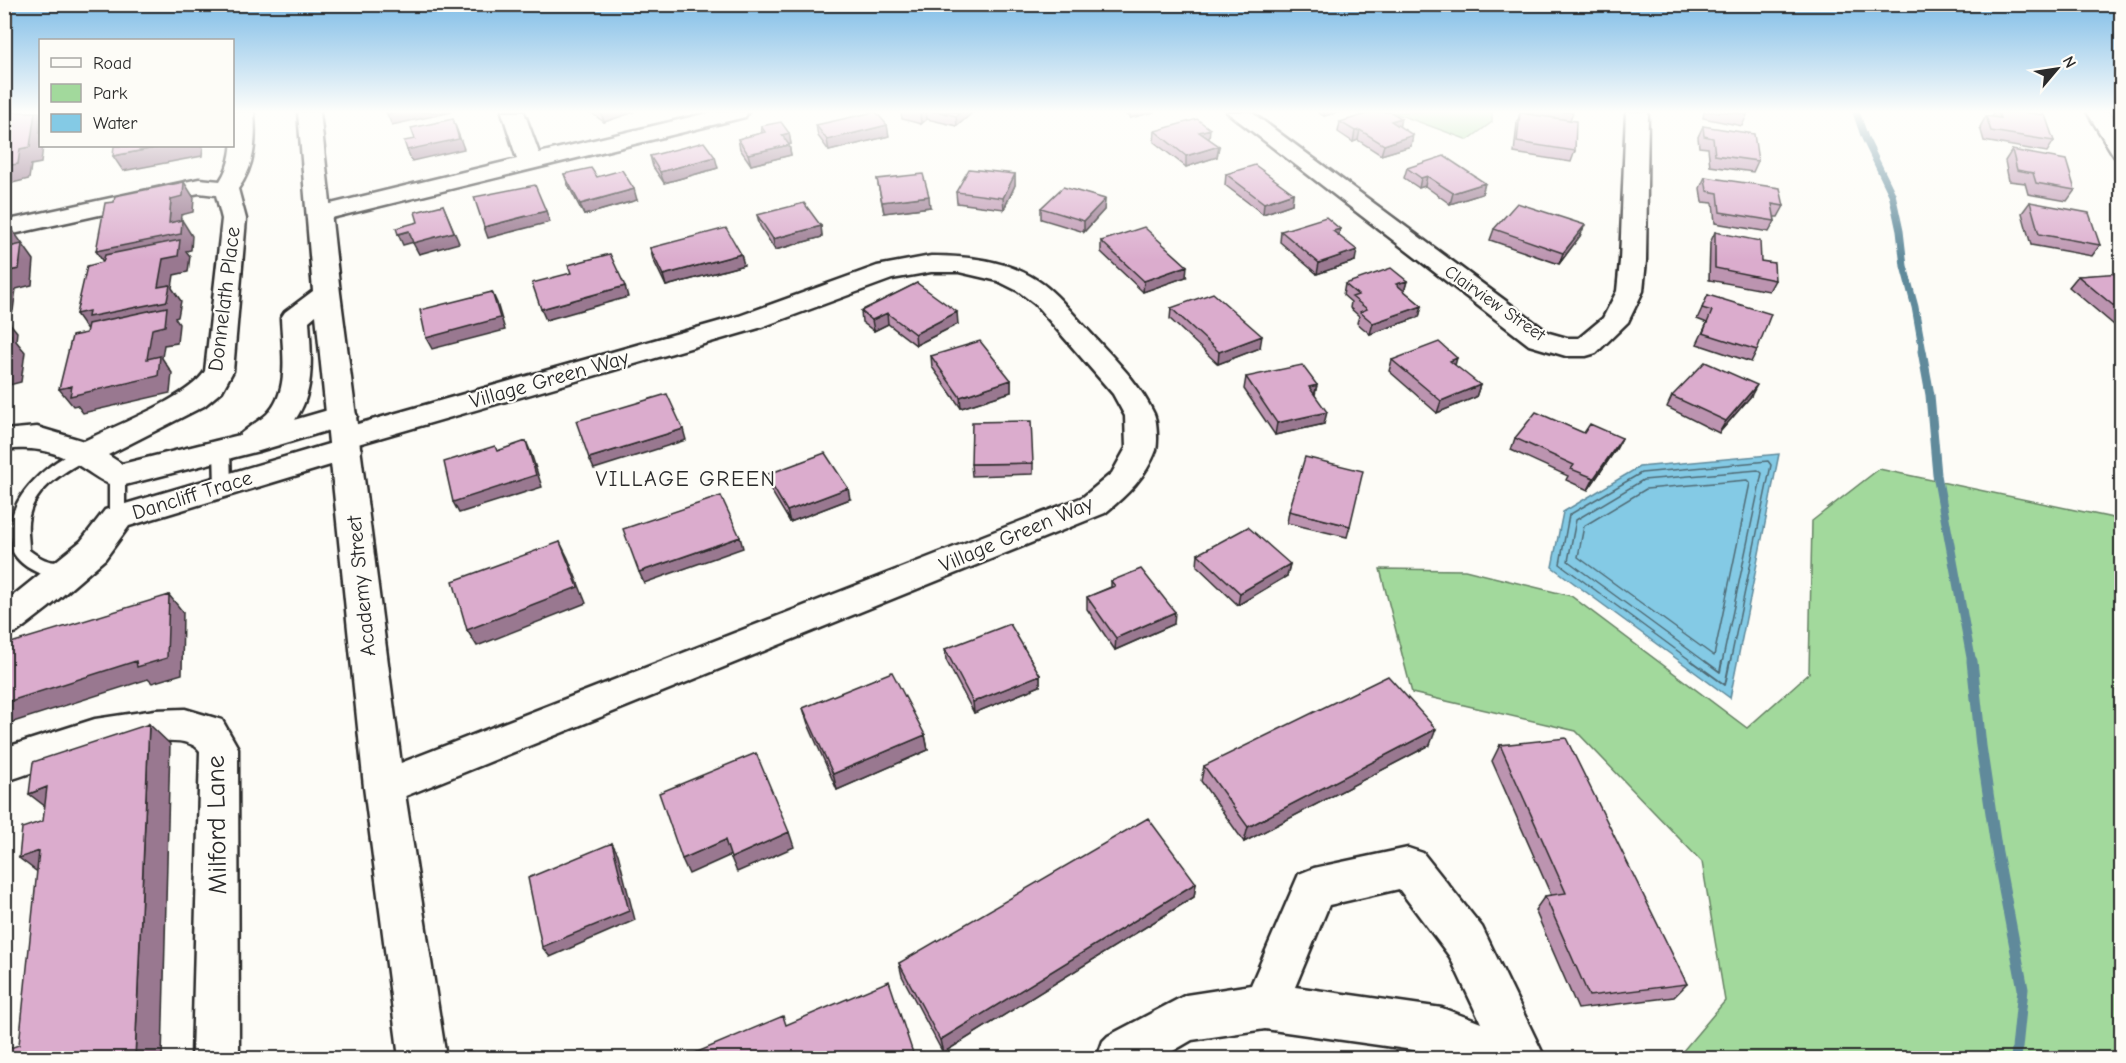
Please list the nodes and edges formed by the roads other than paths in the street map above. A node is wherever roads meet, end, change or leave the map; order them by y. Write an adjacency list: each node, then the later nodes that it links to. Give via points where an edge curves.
1 (241, 162): 6 (street, via 238,175)
2 (314, 162): 7 (street, Academy Street)
3 (530, 162): 7 (street)
4 (1304, 162): 5 (street, Clairview Street, via 1539,339 1566,347 1586,347 1614,322 1630,291)
5 (1636, 162)
6 (226, 189): 8 (street, via 199,186); 13 (street, Donnelath Place, via 234,219 219,371 212,384 194,399)
7 (319, 214): 9 (street, Academy Street)
8 (4, 229)
9 (327, 293): 10 (street, Academy Street); 12 (street, via 295,318 297,387 292,403 268,430)
10 (344, 435): 12 (street, Dancliff Trace); 15 (street, Dancliff Trace); 20 (street, Academy Street); 20 (street, Village Green Way, via 749,322 886,272 931,264 984,268 1027,285 1044,298 1125,389 1140,416 1140,448 1124,480 1094,505)
11 (4, 440): 13 (street, Dancliff Trace, via 45,437)
12 (234, 447): 14 (street, Dancliff Trace); 15 (lane)
13 (85, 453): 14 (street, Dancliff Trace); 17 (lane, via 52,473 31,494 20,519 21,552 39,567)
14 (117, 476): 16 (lane)
15 (223, 486): 16 (street, Dancliff Trace)
16 (117, 518): 17 (street, Dancliff Trace, via 93,550)
17 (69, 571): 18 (street, Dancliff Trace)
18 (4, 622)
19 (4, 765): 22 (street, Milford Lane, via 95,735 185,725 208,732 219,748)
20 (384, 787): 23 (street, Academy Street)
21 (1265, 1006): 24 (street, via 1186,1018); 25 (street, via 1442,1031); 26 (street, via 1314,888 1408,867 1466,942)
22 (216, 1059)
23 (423, 1059)
24 (1120, 1059)
25 (1511, 1059)
26 (1522, 1059)

